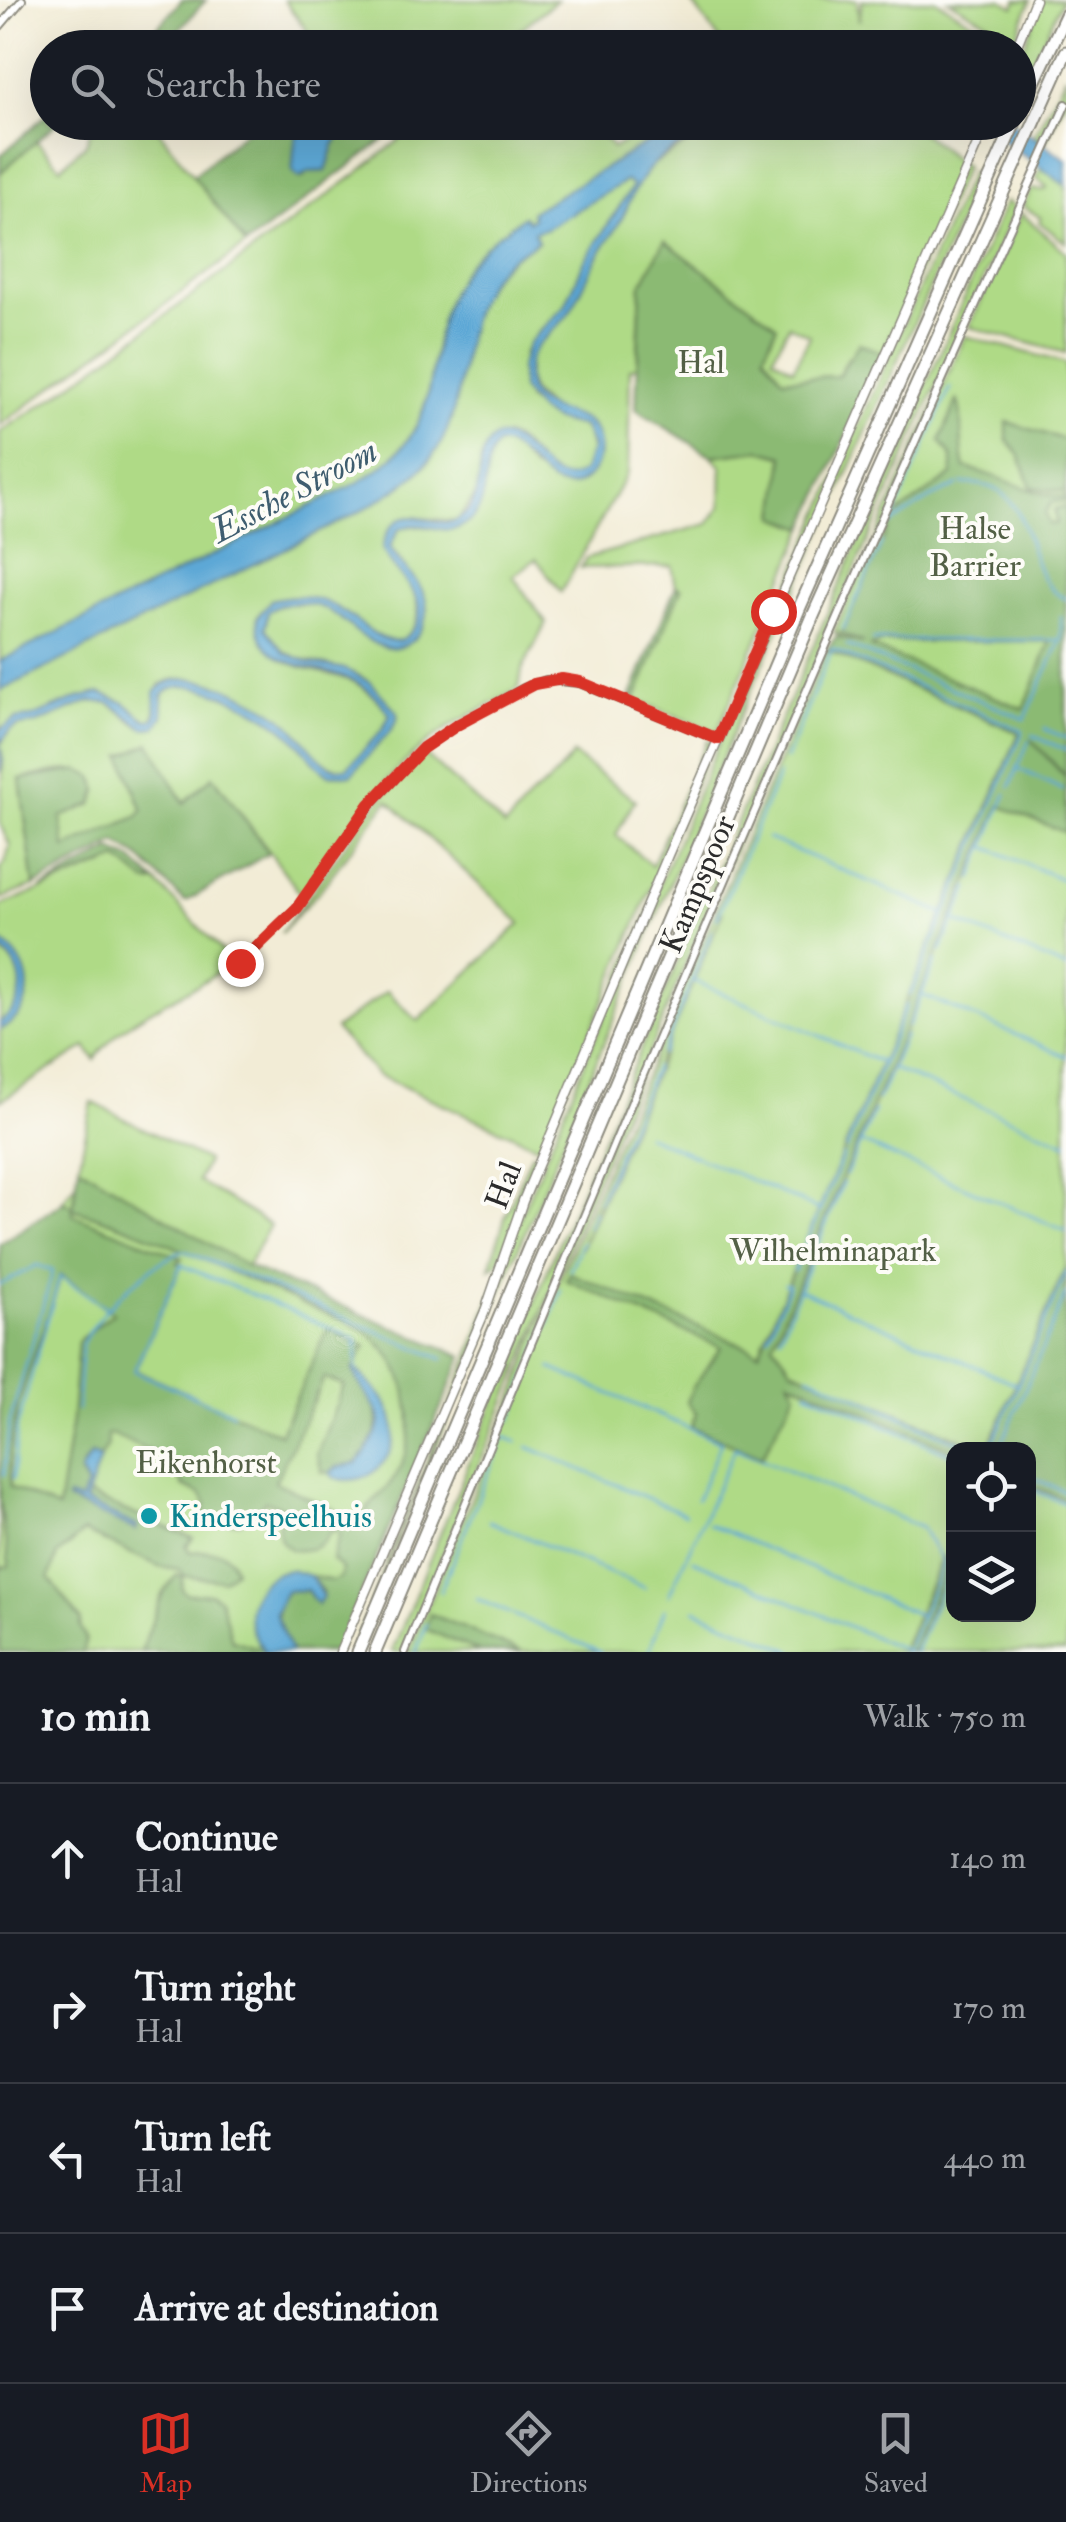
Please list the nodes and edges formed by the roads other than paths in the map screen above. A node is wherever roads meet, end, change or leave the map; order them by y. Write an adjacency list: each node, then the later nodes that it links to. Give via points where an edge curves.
1 (22, 0): 4 (street)
2 (1035, 0): 5 (street)
3 (1066, 14): 7 (highway)
4 (0, 26)
5 (1023, 30)
6 (1066, 52): 9 (highway)
7 (1036, 78)
8 (1066, 104): 18 (street, Kampspoor, via 664,1025)
9 (1036, 116)
10 (980, 140): 13 (street, Hal)
11 (1007, 140): 16 (highway, via 752,717)
12 (1025, 140): 17 (highway, via 798,652)
13 (718, 739): 14 (street, via 580,682 546,680 524,688 423,748 370,804 297,908); 15 (street, Hal)
14 (240, 963)
15 (340, 1652)
16 (358, 1652)
17 (377, 1652)
18 (406, 1652)

